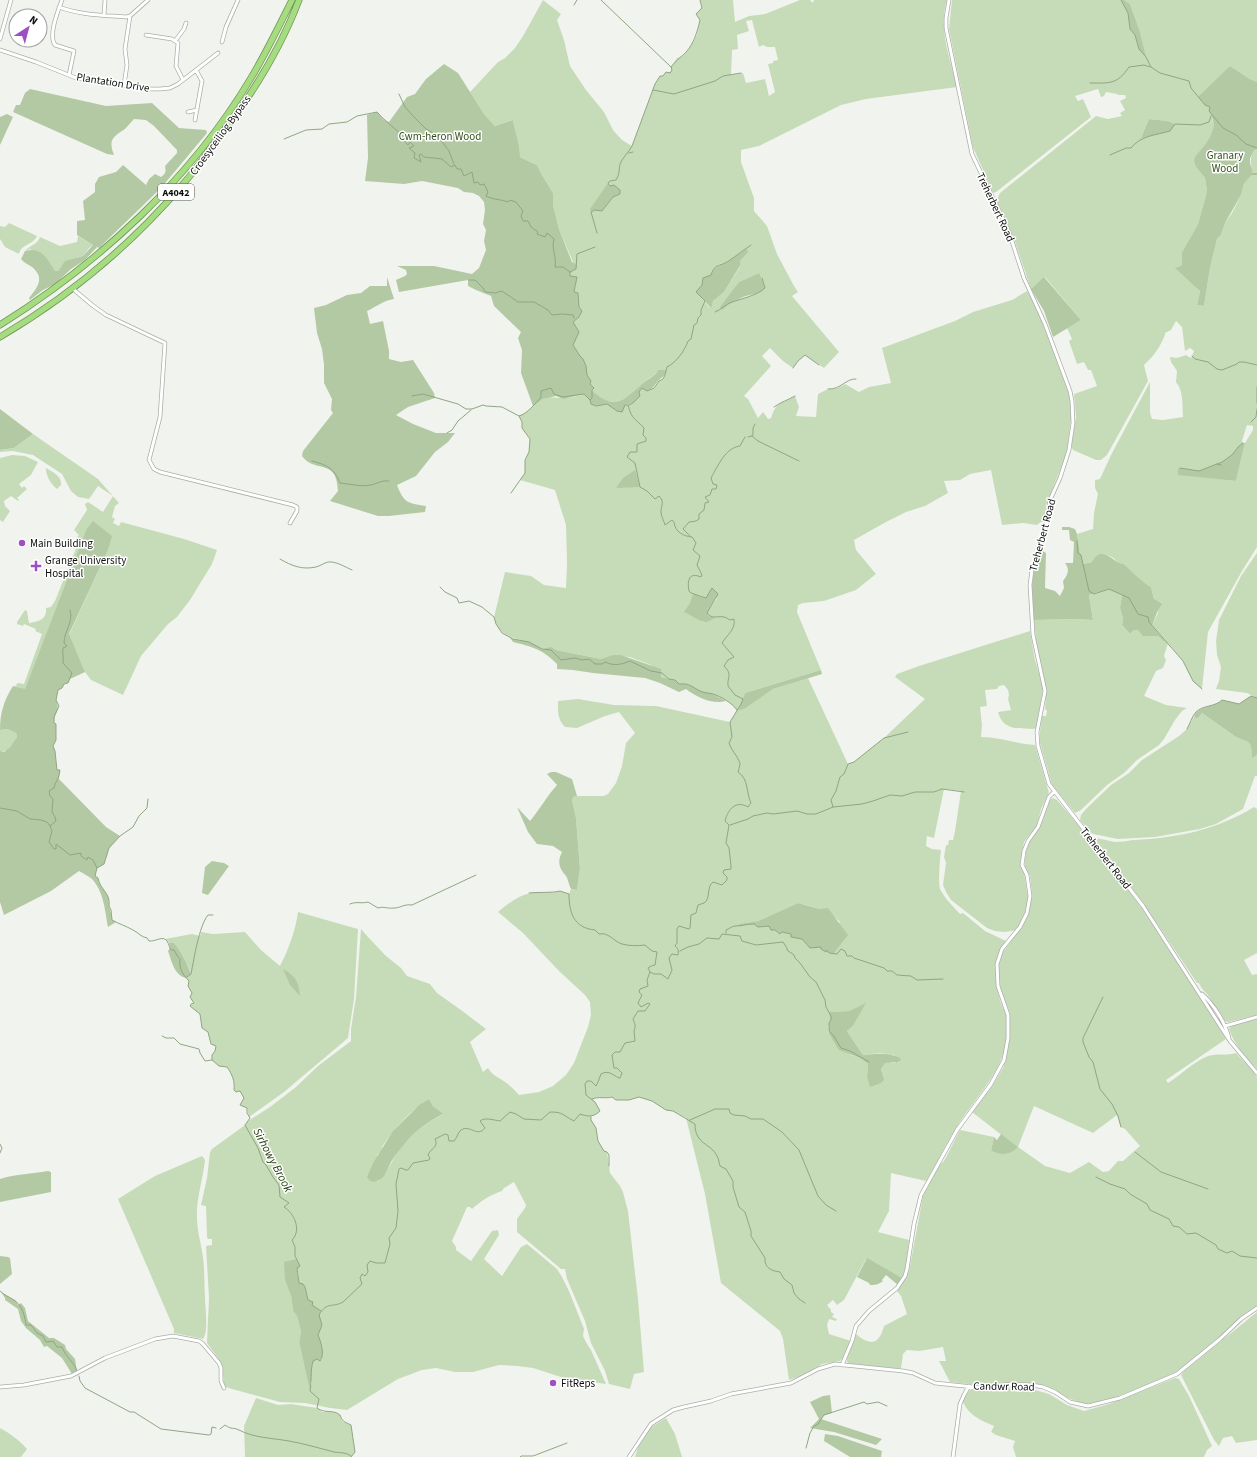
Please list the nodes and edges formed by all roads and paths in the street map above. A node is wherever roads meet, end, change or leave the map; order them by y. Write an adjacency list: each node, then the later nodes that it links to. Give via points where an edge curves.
1 (11, 0): 14 (street)
2 (62, 0): 9 (street)
3 (105, 0): 10 (street)
4 (148, 0): 11 (street)
5 (238, 0): 16 (street)
6 (292, 0): 27 (highway, Croesyceiliog Bypass / A4042, via 251,78 227,115 186,168 127,228 90,260)
7 (299, 0): 26 (highway, Croesyceiliog Bypass / A4042, via 281,42 246,100 184,183 137,233)
8 (949, 0): 30 (street, Treherbert Road, via 946,28 972,154 1009,232 1024,278 1045,324 1072,401 1073,423 1069,450 1050,500 1045,533 1032,570 1030,585 1033,635 1045,691 1037,732 1038,746 1048,784)
9 (59, 7): 10 (street, via 72,12); 20 (street, via 53,41 55,45 74,50)
10 (104, 15): 11 (street)
11 (130, 16): 22 (street, via 125,49 127,65)
12 (186, 24): 15 (street)
13 (146, 35): 15 (street)
14 (0, 39)
15 (175, 41): 21 (street, via 178,43 176,66)
16 (222, 42)
17 (0, 50): 20 (street, Plantation Drive)
18 (218, 53): 19 (street, Plantation Drive)
19 (196, 70): 21 (street, Plantation Drive); 23 (street, via 202,82)
20 (69, 75): 22 (street, Plantation Drive)
21 (182, 80): 22 (street, Plantation Drive, via 170,88 160,89)
22 (124, 85)
23 (197, 110): 24 (street); 25 (street)
24 (188, 112)
25 (195, 120)
26 (72, 288): 28 (highway, Croesyceiliog Bypass / A4042); 29 (street, via 106,315 165,343 161,410 149,460 154,469 294,505 297,511)
27 (0, 325)
28 (0, 337)
29 (290, 523)
30 (1054, 792): 31 (street, Treherbert Road, via 1143,906); 37 (street, via 1049,797 1038,827 1024,851 1022,865 1028,875 1030,896 1027,913 1020,927 1002,949 997,964 998,986 1008,1015 1008,1038 1004,1060 991,1084 957,1130 921,1195 905,1276 856,1326)
31 (1199, 991): 33 (street); 34 (street, Treherbert Road)
32 (1257, 1017): 33 (street)
33 (1225, 1026): 34 (street)
34 (1230, 1041): 35 (street, Treherbert Road)
35 (1257, 1073)
36 (1257, 1308): 38 (street, Candwr Road, via 1177,1374 1109,1401 1082,1406 1055,1392 1032,1385 1011,1384 984,1388)
37 (842, 1364): 38 (street, Candwr Road, via 903,1371 935,1382); 41 (street, Candwr Road, via 828,1365 786,1384 732,1394 673,1410 651,1424)
38 (969, 1386): 42 (street, via 960,1404)
39 (0, 1387): 40 (street, via 24,1386 71,1376 105,1358 173,1336 203,1344 221,1368)
40 (224, 1388)
41 (629, 1457)
42 (953, 1457)

